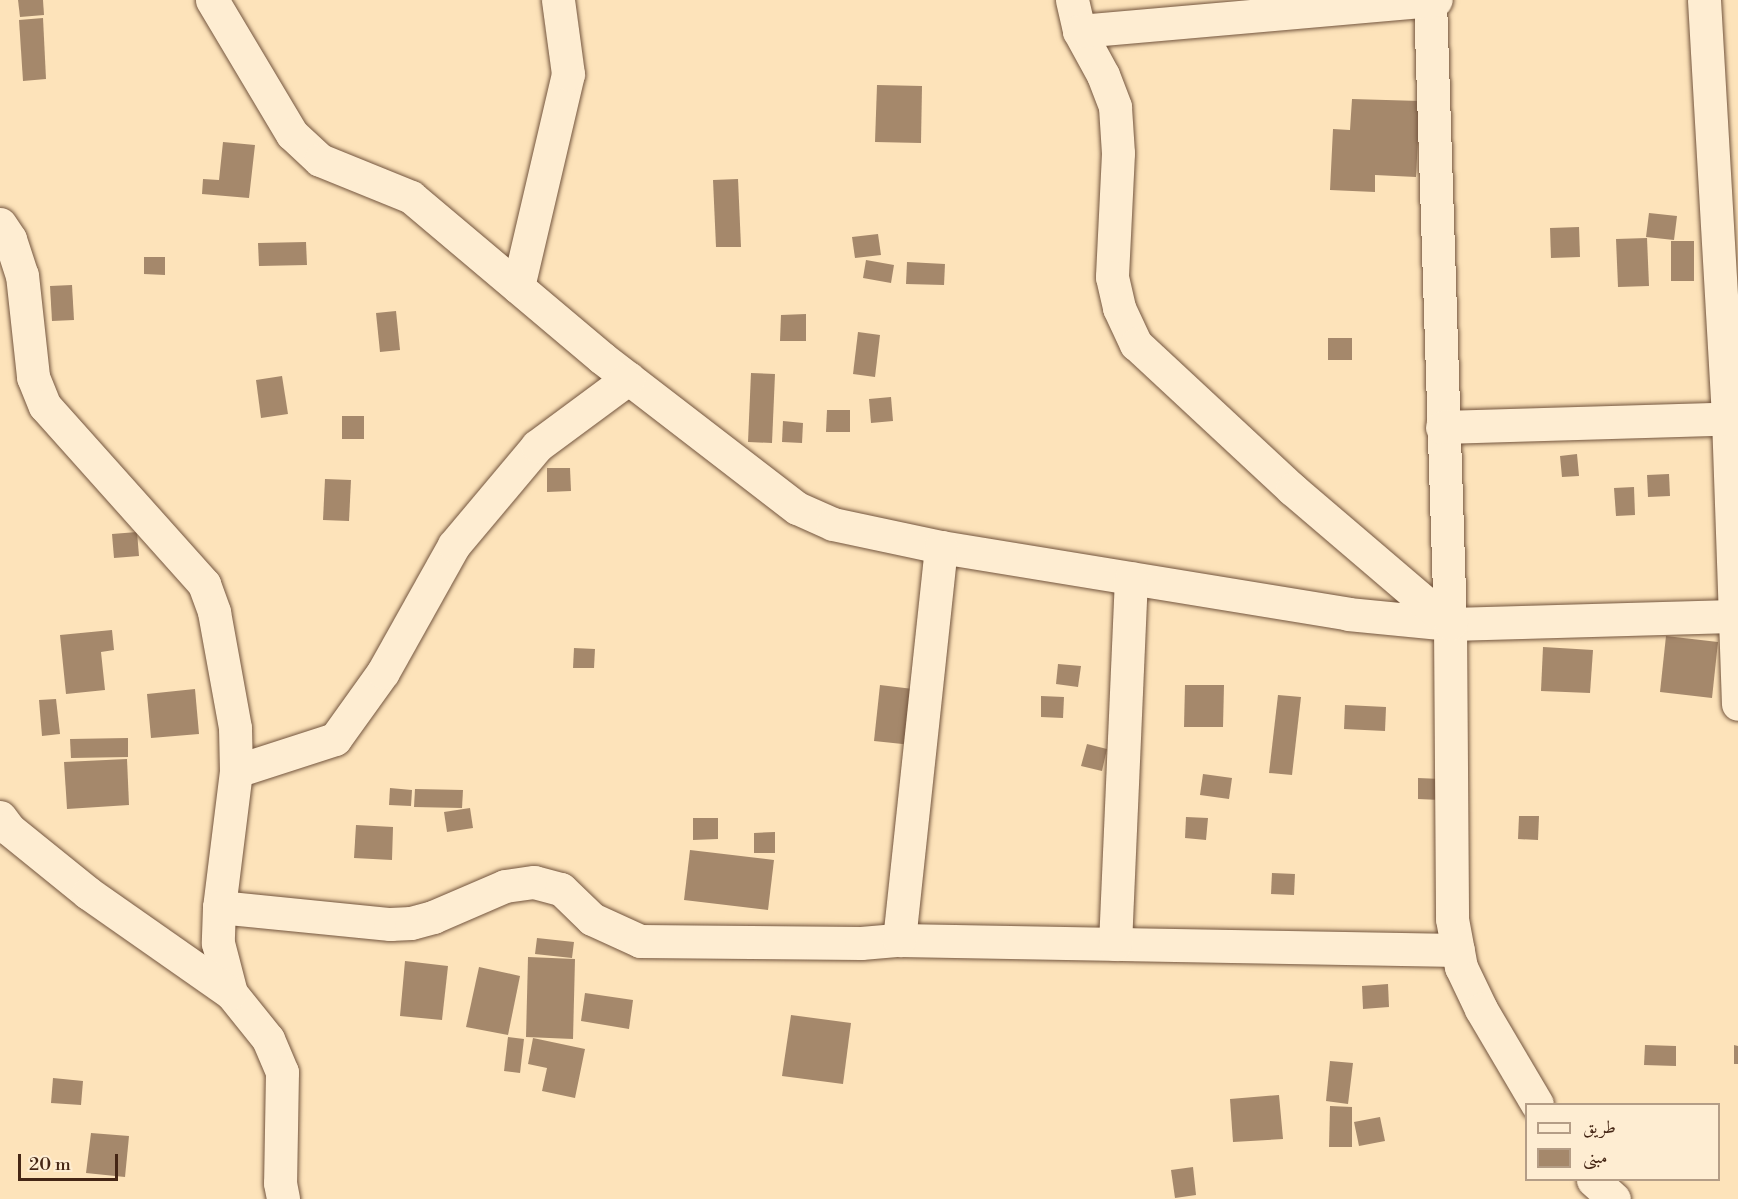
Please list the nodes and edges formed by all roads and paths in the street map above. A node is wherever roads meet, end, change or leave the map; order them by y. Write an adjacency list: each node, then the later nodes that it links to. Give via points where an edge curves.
1 (212, 0): 9 (street, via 292,134 313,154 357,177 411,197)
2 (558, 0): 9 (street, via 568,74)
3 (1072, 0): 7 (street)
4 (1436, 0): 6 (street)
5 (1704, 0): 11 (street)
6 (1430, 1): 7 (street); 12 (street)
7 (1079, 31): 16 (street, via 1115,107 1118,153 1112,277 1119,308 1136,344 1292,489)
8 (0, 224): 18 (street, via 10,239 22,275 33,377 45,406 204,584 214,612 233,716)
9 (518, 287): 10 (street)
10 (628, 378): 13 (street, via 796,508 833,524); 18 (street, via 537,446 454,545 383,672 335,739)
11 (1733, 418): 12 (street); 15 (street)
12 (1442, 427): 16 (street)
13 (941, 547): 14 (street); 21 (street)
14 (1131, 578): 16 (street, via 1348,614); 22 (street)
15 (1734, 616): 16 (street); 17 (street)
16 (1450, 624): 23 (street, via 1452,919)
17 (1738, 704)
18 (236, 771): 20 (street)
19 (0, 817): 24 (street, via 9,829 88,893)
20 (219, 907): 21 (street, via 411,923 505,886 534,882 561,889 592,919 640,941); 24 (street, via 218,943)
21 (899, 940): 22 (street)
22 (1115, 944): 23 (street)
23 (1458, 950): 25 (street, via 1461,967 1481,1009)
24 (231, 993): 27 (street, via 268,1039 282,1072)
25 (1536, 1103)
26 (1595, 1181): 28 (street)
27 (283, 1199)
28 (1614, 1199)

